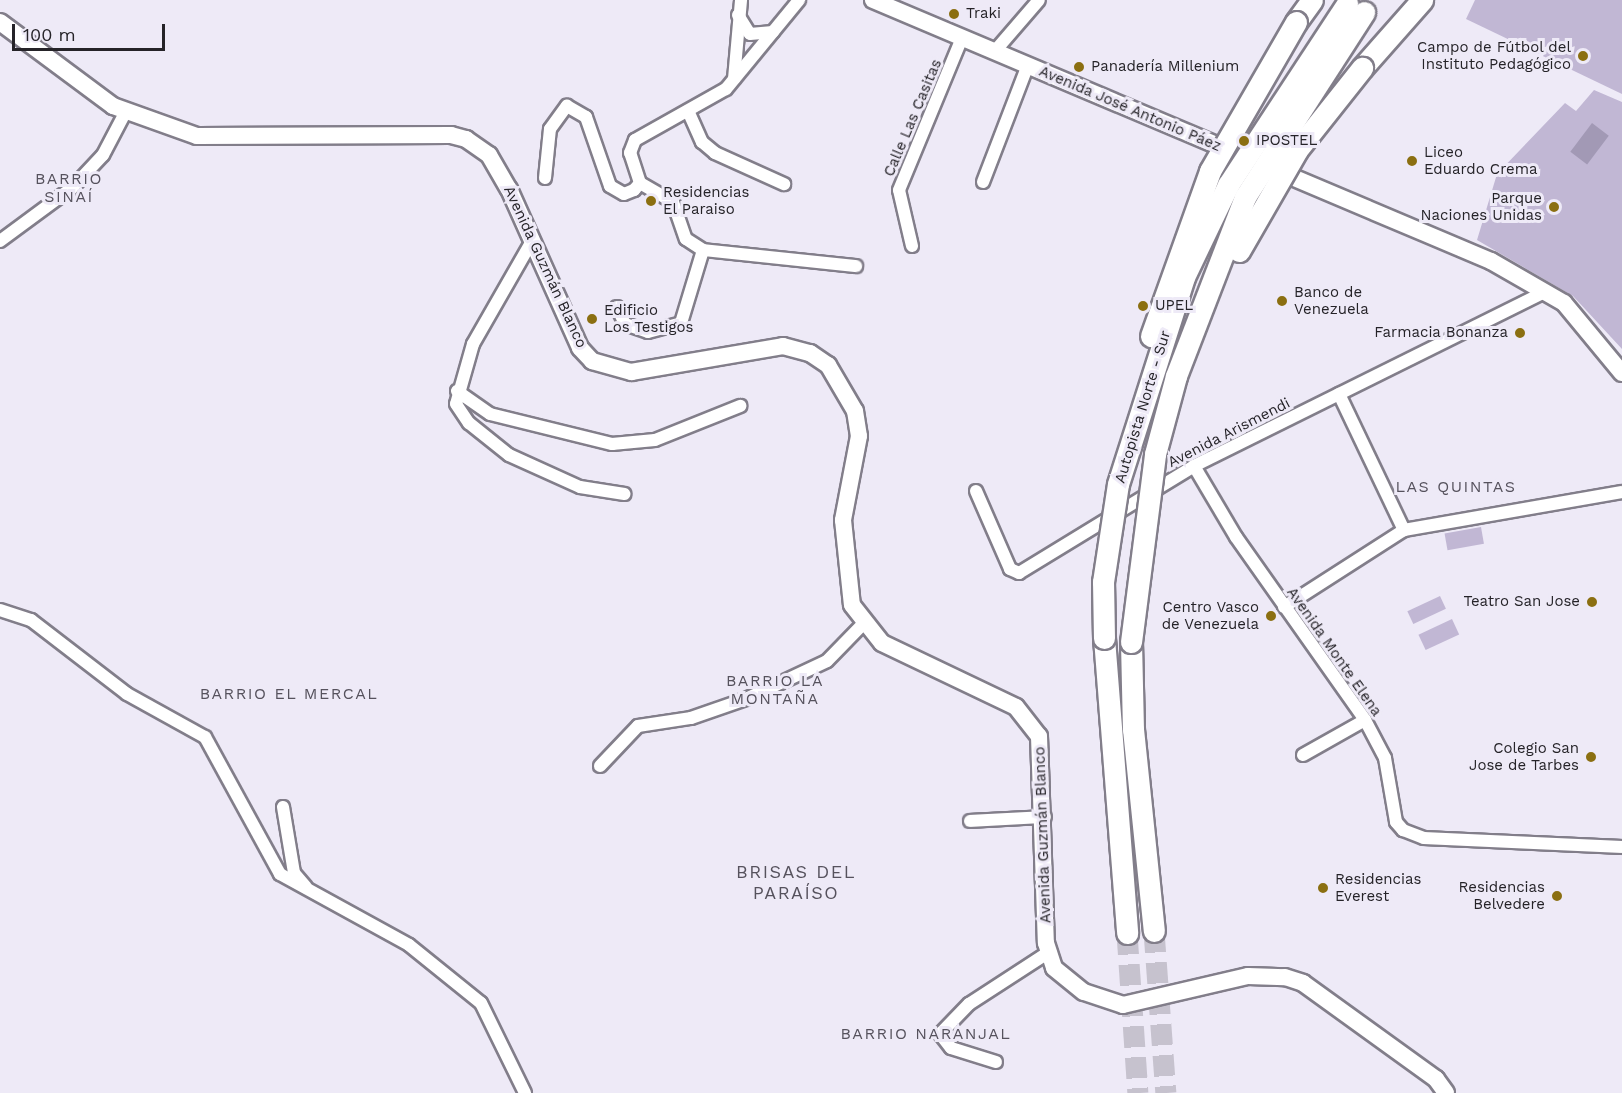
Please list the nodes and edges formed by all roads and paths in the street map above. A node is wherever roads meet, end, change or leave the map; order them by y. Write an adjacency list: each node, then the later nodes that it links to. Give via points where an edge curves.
1 (741, 0): 10 (street)
2 (799, 0): 12 (street)
3 (873, 0): 13 (street, Avenida José Antonio Páez)
4 (1039, 0): 14 (street)
5 (1310, 0): 36 (highway, bridge, via 1215,162 1185,230 1139,378)
6 (1349, 0): 36 (highway, Autopista Norte - Sur, bridge, via 1228,185 1184,277)
7 (1373, 0): 32 (highway, Autopista Norte - Sur, bridge, via 1285,127 1245,197)
8 (1414, 0): 16 (highway)
9 (1422, 0): 16 (highway)
10 (737, 14): 12 (street, via 750,34); 17 (street)
11 (0, 22): 18 (street, Avenida Guzmán Blanco, via 62,72)
12 (773, 32): 17 (street)
13 (962, 38): 14 (street, Avenida José Antonio Páez); 26 (street, Calle Las Casitas, via 899,190)
14 (995, 51): 15 (street, Avenida José Antonio Páez)
15 (1028, 65): 21 (street); 29 (street, Avenida José Antonio Páez, via 1434,235)
16 (1362, 68): 32 (highway, bridge, via 1297,150 1248,227 1199,347)
17 (734, 79): 19 (street)
18 (126, 111): 24 (street, via 103,155 72,188); 25 (street, Avenida Guzmán Blanco, via 197,136 466,139 497,168)
19 (689, 113): 22 (street, via 635,140 630,153); 23 (street, via 702,142 715,153)
20 (544, 178): 22 (street, via 550,129 567,106 586,117 610,186 627,194)
21 (982, 182)
22 (640, 183): 27 (street, via 672,202 686,239)
23 (784, 184)
24 (0, 240)
25 (532, 241): 33 (street, via 476,336); 44 (street, Avenida Guzmán Blanco, via 580,348 592,362 631,372 783,346 810,353 828,365 855,411 859,436 843,520 843,562 852,605)
26 (912, 246)
27 (703, 250): 28 (street); 30 (street, via 681,323 648,332 625,324)
28 (856, 266)
29 (1546, 291): 31 (street, Avenida José Antonio Páez, via 1582,321); 34 (street, Avenida Arismendi)
30 (617, 307)
31 (1622, 373)
32 (1176, 376): 53 (highway, Autopista Norte - Sur, bridge, via 1153,465 1131,642 1133,729)
33 (457, 391): 35 (street, via 490,414 612,444 655,440); 40 (street, via 456,404 469,423 509,455 580,487)
34 (1339, 394): 37 (street, Avenida Arismendi); 41 (street)
35 (740, 406)
36 (1131, 433): 54 (highway, Autopista Norte - Sur, bridge, via 1109,536 1104,638)
37 (1194, 466): 38 (street, Avenida Arismendi, via 1019,573 1010,569); 42 (street, Avenida Monte Elena)
38 (976, 490)
39 (1622, 492): 41 (street)
40 (624, 494)
41 (1404, 530): 42 (street)
42 (1284, 607): 45 (street, Avenida Monte Elena)
43 (0, 610): 52 (street, via 31,620 127,694 205,737 280,874)
44 (863, 624): 47 (street, via 827,660 746,699 691,718 638,726); 49 (street, Avenida Guzmán Blanco, via 905,657 1016,707 1030,719 1043,752)
45 (1365, 720): 46 (street); 51 (street, Avenida Monte Elena, via 1385,758 1396,822 1403,830 1424,838)
46 (1303, 755)
47 (600, 766)
48 (282, 807): 52 (street, via 297,879)
49 (1045, 817): 50 (street); 55 (street, Avenida Guzmán Blanco)
50 (970, 822)
51 (1622, 847)
52 (334, 907): 57 (street, via 408,945 481,1003)
53 (1154, 931)
54 (1127, 933)
55 (1046, 954): 56 (street, via 969,1004 940,1034 951,1048); 58 (street, via 1083,992 1123,1005 1248,976 1285,977 1360,1024 1436,1079)
56 (996, 1062)
57 (525, 1093)
58 (1446, 1093)

